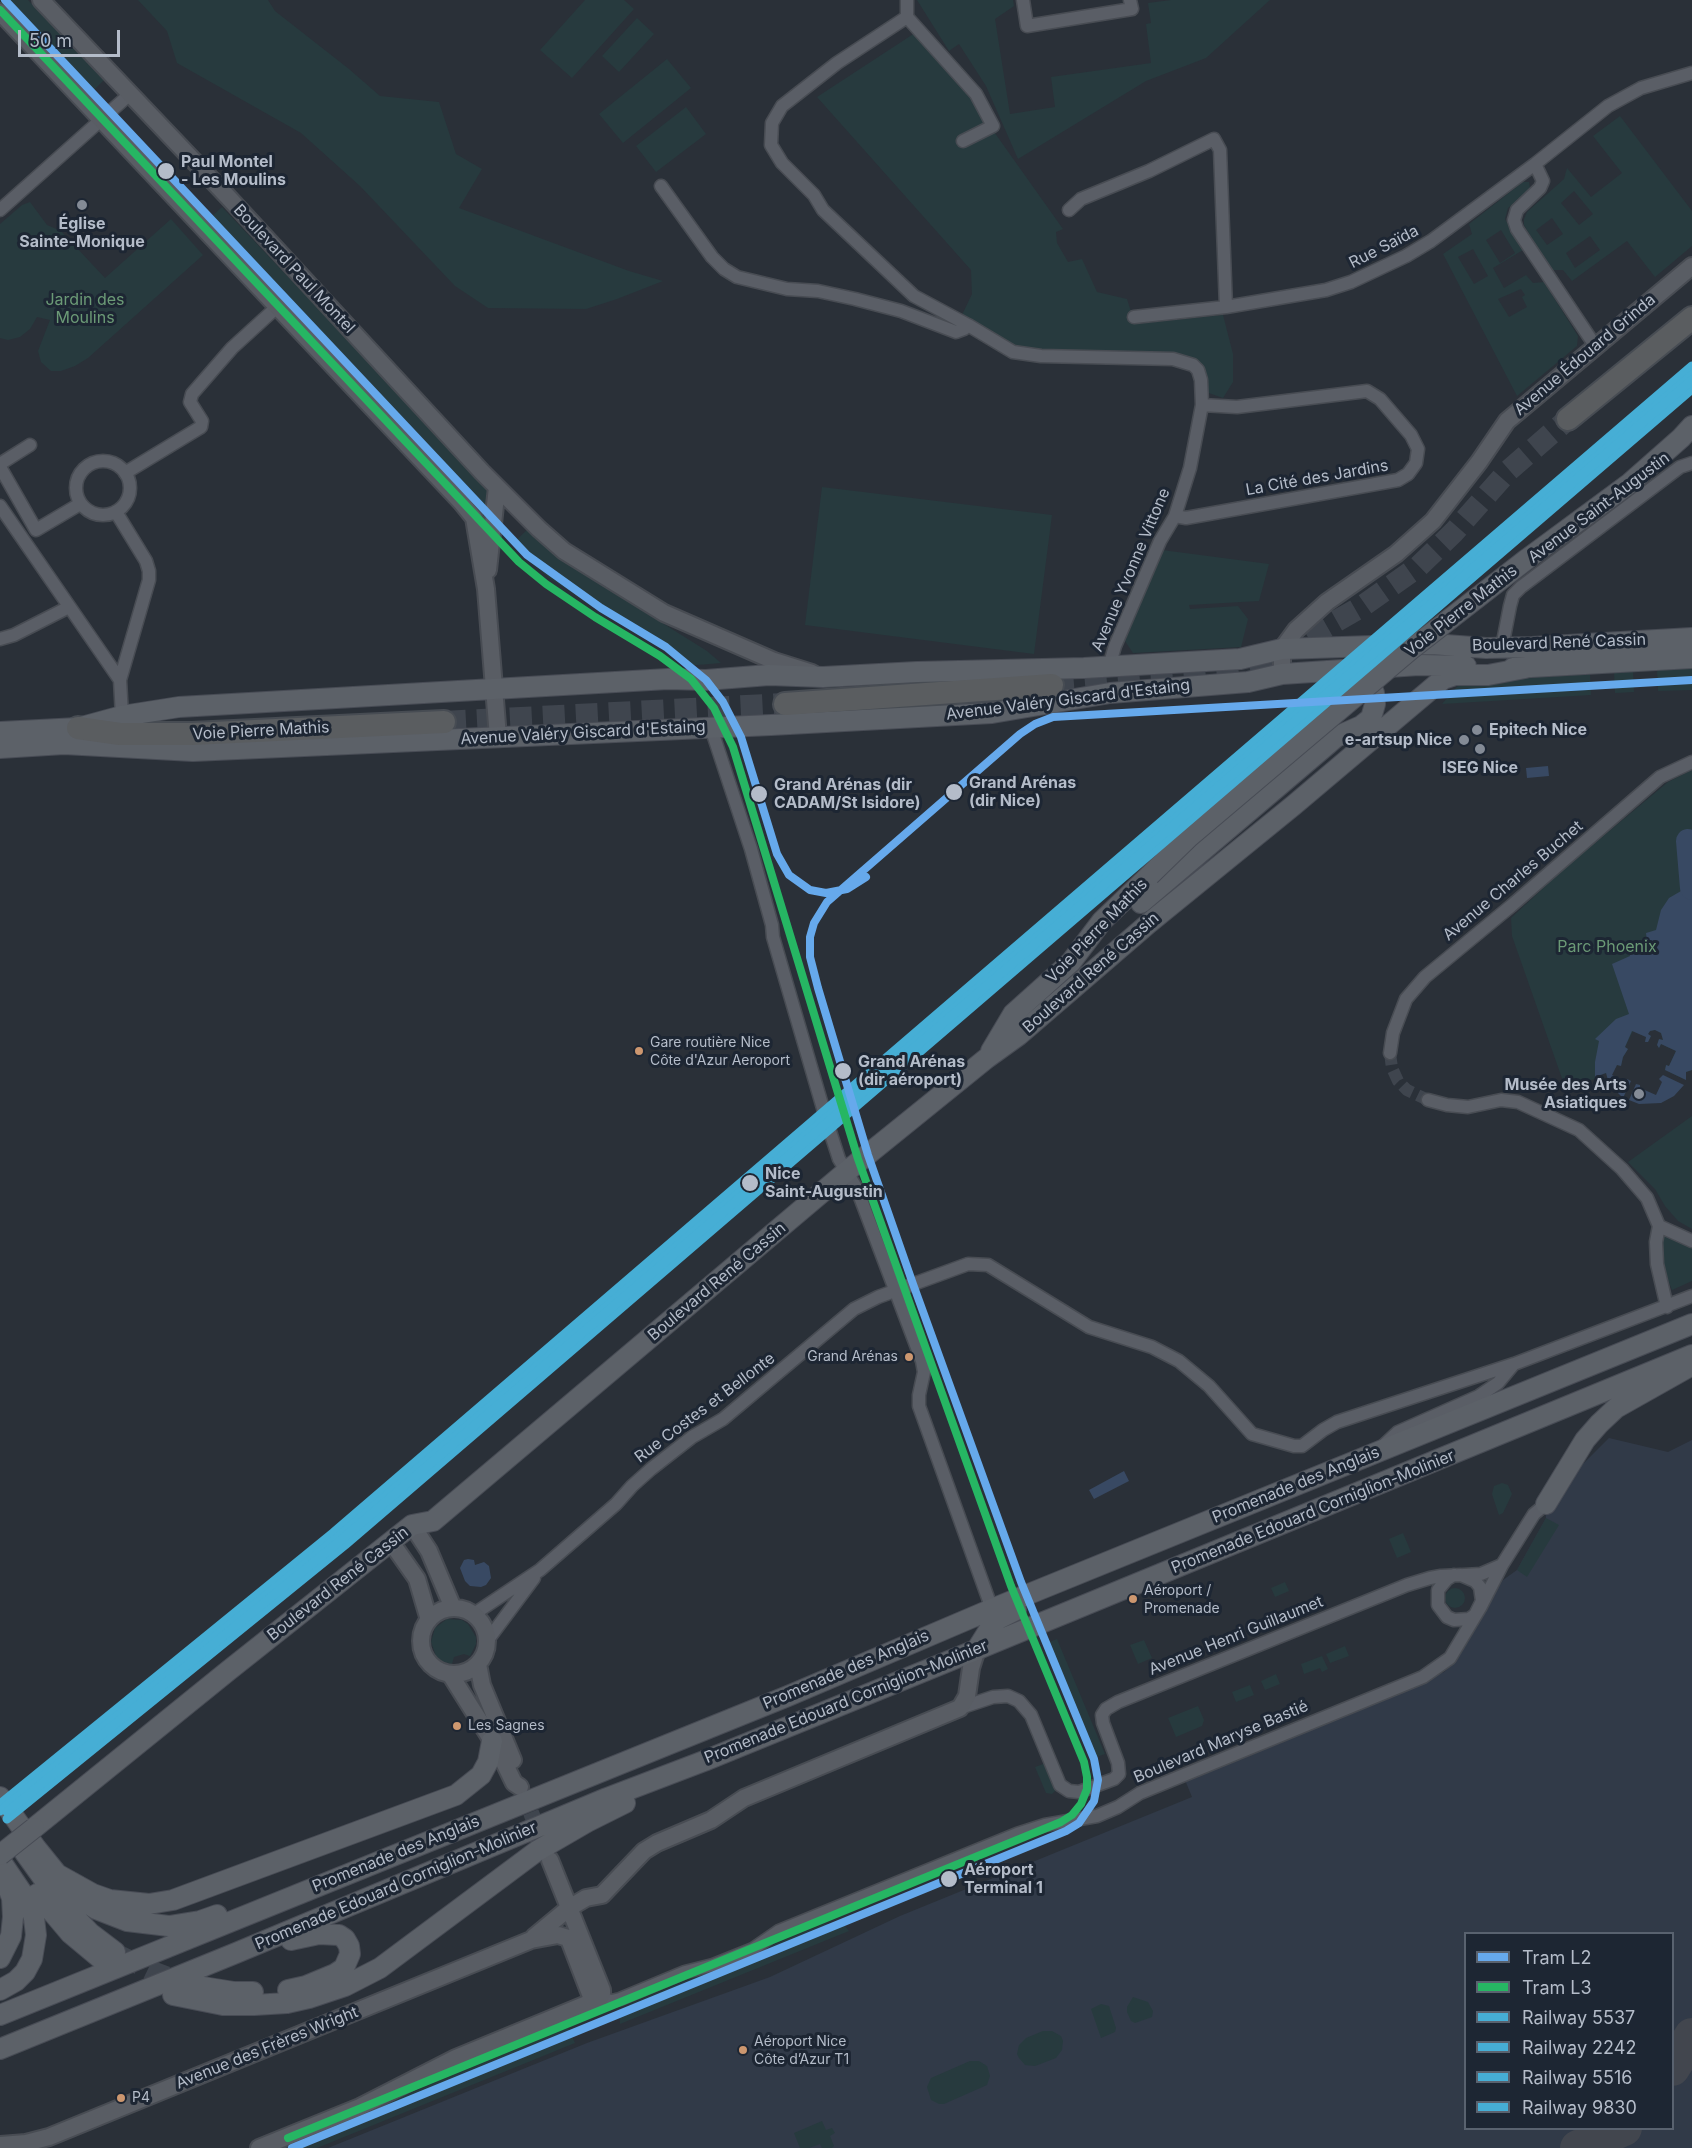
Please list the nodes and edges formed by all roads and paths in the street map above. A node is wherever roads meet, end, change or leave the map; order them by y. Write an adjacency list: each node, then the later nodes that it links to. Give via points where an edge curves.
1 (41, 0): 8 (main road, Boulevard Paul Montel)
2 (907, 0): 6 (street)
3 (1023, 0): 4 (street, via 1027,26 1132,9)
4 (1130, 0)
5 (0, 12): 9 (main road)
6 (907, 17): 10 (street, via 976,94 993,126); 20 (street, Avenue Yvonne Vittone, via 837,63 782,106 772,123 771,146 823,210 914,296)
7 (1692, 74): 11 (street, Rue Saïda, via 1641,88 1608,106)
8 (130, 94): 9 (street); 29 (main road, Boulevard Paul Montel)
9 (101, 121): 13 (street); 16 (main road)
10 (963, 141)
11 (1535, 164): 17 (street, Rue Saïda, via 1431,241 1361,278 1326,290); 21 (street, via 1543,181 1517,210 1514,220)
12 (661, 186): 20 (street, via 712,257 737,277 901,310 956,332)
13 (0, 210)
14 (1069, 210): 17 (street, via 1080,199 1214,139 1220,150)
15 (1692, 266): 21 (main road, Avenue Édouard Grinda)
16 (277, 307): 28 (street, via 232,348 192,394 190,402 202,421 201,427); 34 (main road, via 474,518)
17 (1226, 307): 18 (street, Rue Saïda)
18 (1134, 317)
19 (1692, 318): 23 (highway)
20 (968, 325): 22 (street, Avenue Yvonne Vittone, via 1013,352 1173,358 1198,370)
21 (1596, 347): 39 (main road, Avenue Édouard Grinda, via 1507,421 1433,521 1396,554 1327,602 1296,630)
22 (1202, 405): 33 (street, Avenue Yvonne Vittone, via 1190,468); 33 (street, La Cité des Jardins, via 1237,407 1366,391 1380,399 1411,435 1418,449 1416,463 1398,480 1186,518)
23 (1568, 419)
24 (1692, 426): 61 (main road, Voie Pierre Mathis, bridge, via 1630,483 1410,650 1189,837 1102,921 1071,962 1013,1014)
25 (30, 445): 27 (street)
26 (1692, 463): 38 (street, Avenue Saint-Augustin, via 1680,466 1521,587 1509,606)
27 (0, 465): 30 (street, via 36,530)
28 (125, 473): 30 (street, via 104,461 87,466 77,479); 32 (street, via 130,490)
29 (497, 487): 34 (main road); 45 (main road, Boulevard Paul Montel, via 564,551 664,613 774,661)
30 (80, 504): 32 (street, via 101,515)
31 (0, 506): 35 (street)
32 (116, 512): 46 (street, via 149,571)
33 (1175, 516): 41 (street, Avenue Yvonne Vittone, via 1160,541)
34 (486, 589): 48 (main road)
35 (69, 608): 37 (street); 46 (street)
36 (1692, 638): 38 (main road, Boulevard René Cassin)
37 (0, 639)
38 (1502, 647): 39 (main road, Boulevard René Cassin, via 1432,644)
39 (1282, 649): 41 (main road, Avenue Valéry Giscard d'Estaing, via 1240,659); 44 (main road)
40 (1692, 658): 42 (main road, Boulevard René Cassin)
41 (1109, 667): 45 (main road, Avenue Valéry Giscard d'Estaing); 49 (main road)
42 (1525, 668): 43 (main road, Boulevard René Cassin, via 1419,665); 61 (main road, Boulevard René Cassin, via 1488,675 1448,676)
43 (1344, 669): 44 (main road, Avenue Valéry Giscard d'Estaing); 59 (main road, Boulevard René Cassin, via 1368,681 1374,693 1371,718 1328,744)
44 (1282, 674): 49 (main road, Avenue Valéry Giscard d'Estaing, via 1248,682)
45 (823, 677): 48 (main road, Avenue Valéry Giscard d'Estaing, via 746,676)
46 (120, 680): 51 (street)
47 (1052, 685): 50 (highway)
48 (494, 689): 51 (main road, Avenue Valéry Giscard d'Estaing, via 179,707); 56 (main road)
49 (1110, 693): 54 (main road, Avenue Valéry Giscard d'Estaing, via 992,713)
50 (785, 704)
51 (122, 716): 53 (main road, Avenue Valéry Giscard d'Estaing)
52 (444, 722): 53 (highway, Voie Pierre Mathis, via 192,734 120,734)
53 (78, 728): 55 (main road, Avenue Valéry Giscard d'Estaing)
54 (711, 728): 56 (main road, Avenue Valéry Giscard d'Estaing); 63 (street, via 751,849 827,1122)
55 (0, 732)
56 (498, 737): 57 (main road, Avenue Valéry Giscard d'Estaing, via 193,751 64,744)
57 (0, 748)
58 (1692, 762): 60 (street, Avenue Charles Buchet, via 1660,777 1425,977 1406,999)
59 (1141, 903)
60 (1390, 1053)
61 (987, 1058): 63 (main road, Boulevard René Cassin)
62 (1428, 1100): 64 (street, via 1468,1107 1501,1100 1518,1102 1579,1130 1647,1198)
63 (846, 1172): 66 (street, via 857,1189); 75 (main road, Boulevard René Cassin, via 433,1521)
64 (1659, 1226): 65 (street); 68 (street, via 1657,1264)
65 (1692, 1241)
66 (896, 1291): 71 (street, Rue Costes et Bellonte, via 968,1264 987,1265 1089,1327 1152,1347 1179,1361 1209,1386 1252,1434 1287,1446 1302,1446 1337,1422); 78 (street, Rue Costes et Bellonte, via 854,1310 723,1419 651,1469); 81 (street, via 923,1366 920,1406)
67 (1692, 1296): 68 (street)
68 (1667, 1307): 71 (street)
69 (1692, 1324): 73 (main road, Promenade des Anglais)
70 (1692, 1354): 87 (main road, Promenade Edouard Corniglion-Molinier)
71 (1514, 1364): 73 (street, via 1498,1383 1479,1396 1398,1432)
72 (1692, 1365): 74 (main road, via 1616,1408 1599,1424)
73 (1377, 1452): 79 (main road, Promenade des Anglais)
74 (1546, 1504): 77 (street, Boulevard Maryse Bastié, via 1534,1514)
75 (412, 1525): 76 (main road, Boulevard René Cassin); 82 (main road, via 429,1551)
76 (391, 1542): 85 (main road, via 417,1579); 96 (main road, Boulevard René Cassin, bridge)
77 (1502, 1565): 80 (street, via 1481,1574); 83 (street, Boulevard Maryse Bastié)
78 (540, 1570): 84 (street, Rue Costes et Bellonte); 86 (street, Rue Costes et Bellonte)
79 (1079, 1574): 81 (main road, Promenade des Anglais); 87 (main road, via 1046,1597 998,1619)
80 (1457, 1575): 83 (street, via 1469,1576 1480,1587); 83 (street, via 1447,1579 1438,1590 1441,1612 1462,1620 1469,1619); 90 (street, Avenue Henri Guillaumet, via 1407,1585 1118,1702 1103,1711 1102,1719 1119,1774 1083,1791 1074,1792 1060,1785 1031,1715 1014,1698 1000,1696)
81 (990, 1602): 100 (main road, Promenade des Anglais, via 777,1700)
82 (453, 1608): 84 (main road); 85 (main road, via 436,1613)
83 (1480, 1608): 110 (street, Boulevard Maryse Bastié, via 1450,1658 1424,1677 1140,1793 1118,1808 1007,1838 779,1931 753,1949 721,1962 620,1999)
84 (474, 1614): 86 (main road, via 483,1625)
85 (429, 1620): 89 (main road, via 421,1639 423,1652 432,1667)
86 (487, 1641): 88 (main road)
87 (977, 1649): 90 (main road, via 968,1696); 92 (main road, Promenade Edouard Corniglion-Molinier)
88 (478, 1664): 89 (main road, via 469,1671); 91 (main road, via 482,1685 520,1778 520,1787 514,1783)
89 (450, 1674): 91 (main road)
90 (960, 1708): 102 (main road, Avenue des Frères Wright, via 744,1798 704,1823 644,1851 602,1895)
91 (492, 1740): 99 (main road, via 482,1775 456,1795 173,1900 149,1904 110,1899)
92 (704, 1761): 107 (main road, Promenade Edouard Corniglion-Molinier); 107 (main road, via 537,1851 387,1963 345,1986 309,1998 254,2006 223,2005 181,1990 261,1993 306,1986 344,1968 350,1954 345,1939 329,1933)
93 (0, 1797): 99 (main road)
94 (0, 1818): 95 (main road, via 61,1903 108,1955 70,1933)
95 (0, 1843)
96 (0, 1857): 109 (main road, via 29,1903 36,1935 32,1959 25,1972)
97 (550, 1860): 101 (main road)
98 (0, 1871): 108 (main road, via 9,1888 13,1917 11,1936)
99 (57, 1874): 100 (main road, via 96,1909 127,1921 169,1926 200,1921 259,1899)
100 (317, 1886): 111 (main road, Promenade des Anglais)
101 (560, 1886): 102 (main road); 103 (main road)
102 (586, 1898): 103 (main road, Avenue des Frères Wright)
103 (565, 1910): 104 (main road); 105 (main road, Avenue des Frères Wright); 106 (main road)
104 (568, 1938): 105 (main road, Avenue des Frères Wright, via 551,1935); 106 (main road, Avenue des Frères Wright); 110 (main road, via 590,1994)
105 (531, 1940): 113 (main road, Avenue des Frères Wright, via 58,2133 26,2143)
106 (583, 1946): 110 (main road, via 602,1990)
107 (236, 1953): 112 (main road, Promenade Edouard Corniglion-Molinier)
108 (0, 1958)
109 (0, 1990)
110 (599, 1999): 114 (main road, via 456,2058 360,2107)
111 (0, 2015)
112 (0, 2049)
113 (0, 2145)
114 (259, 2148)

